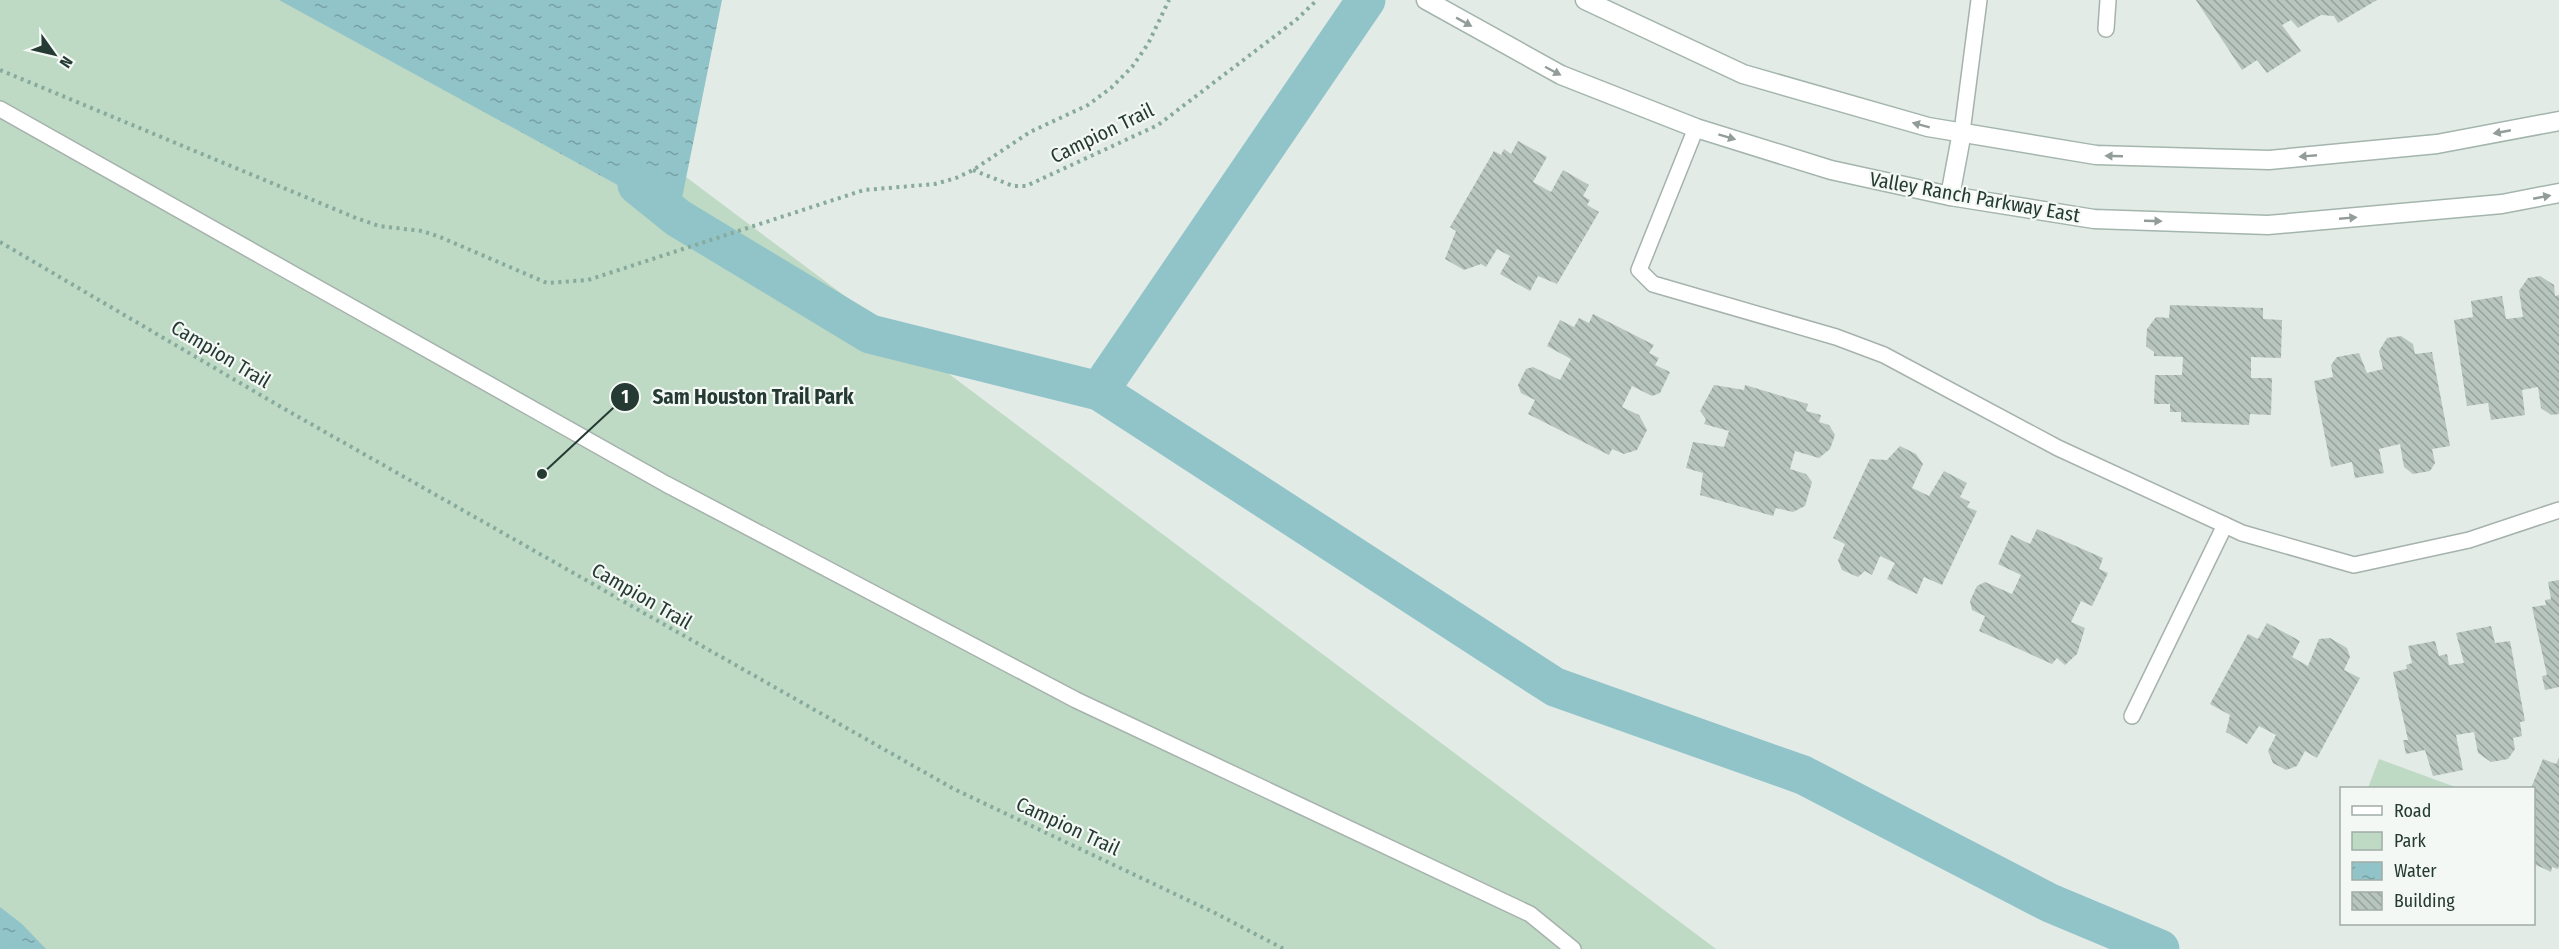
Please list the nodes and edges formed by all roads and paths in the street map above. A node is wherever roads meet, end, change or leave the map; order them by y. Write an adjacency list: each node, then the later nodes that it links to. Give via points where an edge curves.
1 (1169, 0): 13 (path, Campion Trail, via 1148,44 1111,88)
2 (1317, 0): 13 (path, Campion Trail, via 1158,125 1026,186 1013,186)
3 (1426, 0): 11 (main road, Valley Ranch Parkway East, one-way to 11, via 1561,75)
4 (1585, 0): 12 (main road, one-way to 4, via 1928,127 1743,74)
5 (1979, 0): 12 (lane)
6 (2108, 0): 7 (lane)
7 (2106, 29)
8 (0, 70): 13 (path, Campion Trail, via 356,218 440,237 547,283 588,280 864,190 935,184)
9 (0, 109): 21 (lane, via 666,484 1076,700 1530,914)
10 (2559, 121): 12 (main road, one-way to 12, via 2437,144 2269,160 2096,155)
11 (1696, 128): 15 (main road, Valley Ranch Parkway East, one-way to 15, via 1831,170); 18 (lane, via 1639,270 1653,284 1836,337 1884,355 2058,448)
12 (1962, 132): 15 (main road)
13 (973, 170)
14 (2559, 194): 15 (main road, Valley Ranch Parkway East, one-way to 14, via 2094,219 2268,225 2502,204)
15 (1950, 196)
16 (0, 242): 20 (path, Campion Trail, via 281,407 944,783)
17 (2559, 510): 18 (lane, via 2469,540 2354,565)
18 (2226, 525): 19 (lane)
19 (2132, 716)
20 (1284, 949)
21 (1573, 949)

